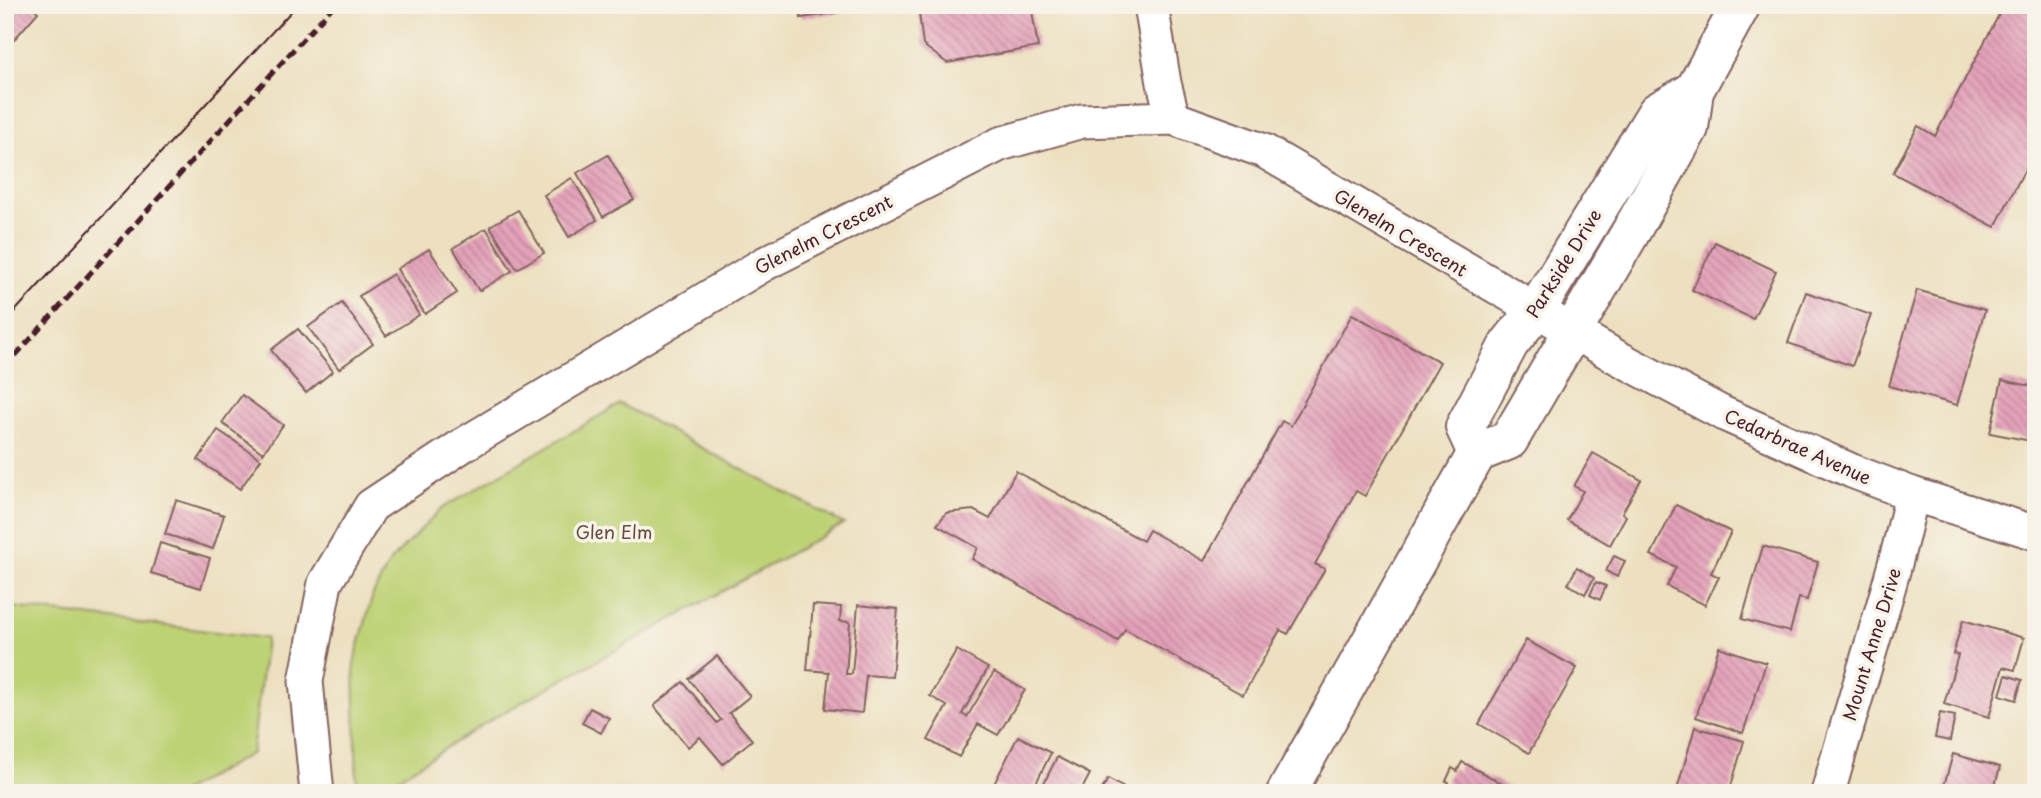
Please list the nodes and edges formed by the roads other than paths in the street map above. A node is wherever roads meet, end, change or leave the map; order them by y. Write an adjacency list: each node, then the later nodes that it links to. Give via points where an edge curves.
1 (1151, 5): 4 (street)
2 (1741, 5): 3 (street)
3 (1694, 91): 5 (street, Parkside Drive, via 1657,112); 6 (street, via 1689,128)
4 (1173, 118): 5 (street, Glenelm Crescent, via 1264,151); 10 (street, Glenelm Crescent, via 1082,121 1000,144 764,264 463,445 372,506 325,583 306,681)
5 (1536, 310): 6 (street, Glenelm Crescent); 7 (street, Parkside Drive, via 1509,344 1465,427)
6 (1573, 331): 7 (street, via 1509,440); 8 (street, Cedarbrae Avenue, via 1722,413)
7 (1476, 453): 11 (street)
8 (1912, 494): 9 (street, Cedarbrae Avenue); 12 (street, Mount Anne Drive)
9 (2036, 533)
10 (317, 793)
11 (1286, 793)
12 (1828, 793)

